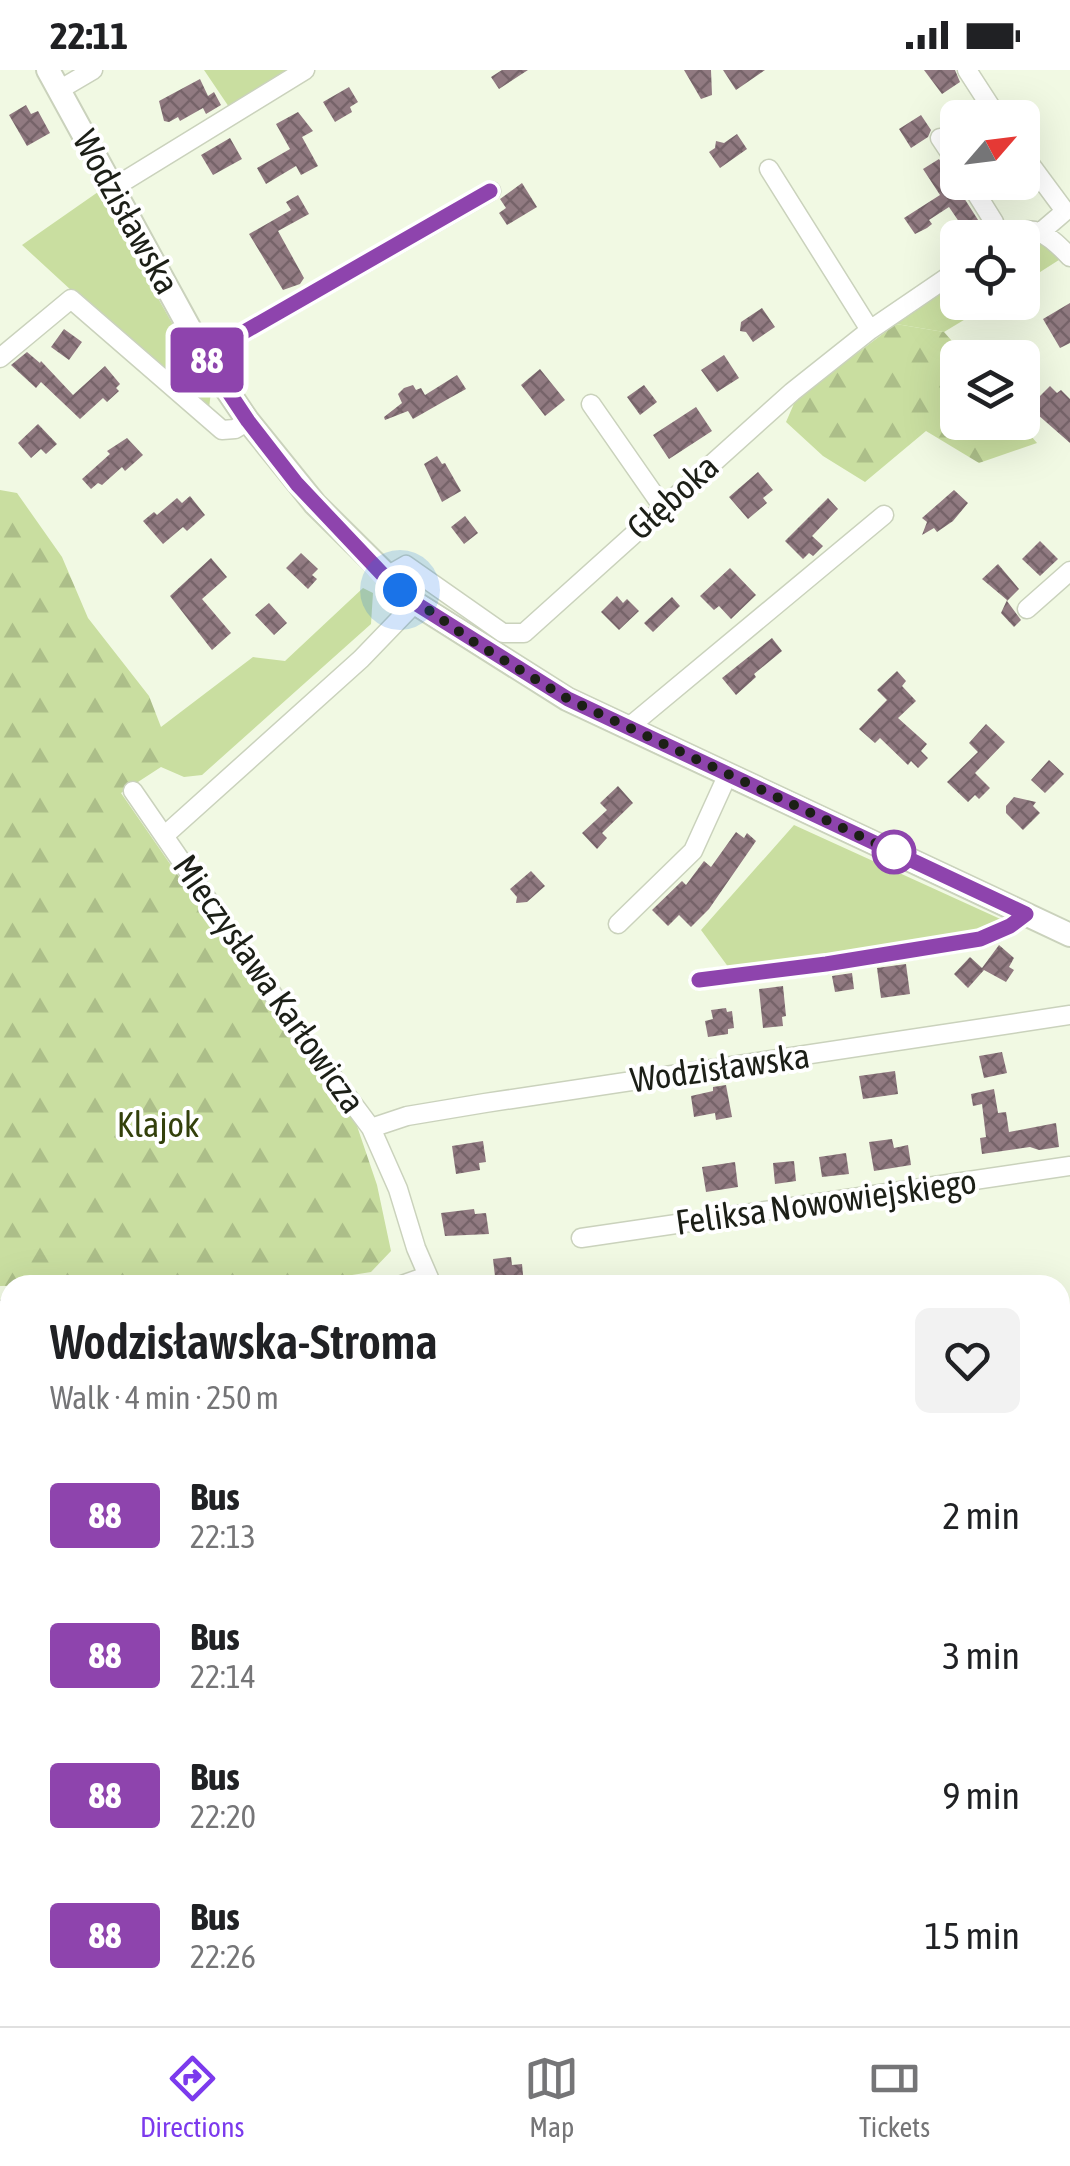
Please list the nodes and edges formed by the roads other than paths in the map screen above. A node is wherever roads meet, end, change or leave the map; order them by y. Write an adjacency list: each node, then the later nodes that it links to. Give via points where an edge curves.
1 (93, 70): 4 (street)
2 (305, 70): 8 (street)
3 (967, 70): 5 (street)
4 (53, 80): 8 (main road, Wodzisławska)
5 (986, 100)
6 (769, 169): 13 (street)
7 (1040, 177): 10 (street, via 1063,213)
8 (113, 188): 14 (main road, Wodzisławska)
9 (490, 191): 14 (street)
10 (1042, 231): 11 (street)
11 (1070, 257)
12 (940, 282): 13 (street, Głęboka)
13 (870, 330): 18 (street, Głęboka)
14 (204, 355): 17 (main road, Wodzisławska)
15 (0, 358): 17 (street, via 71,299 222,430)
16 (590, 404): 18 (street)
17 (248, 421): 21 (main road, Wodzisławska)
18 (662, 506): 21 (street, Głęboka, via 524,633 503,634 406,565)
19 (884, 515): 24 (street)
20 (1070, 570): 23 (street)
21 (385, 577): 22 (main road, Wodzisławska)
22 (415, 603): 24 (main road, Wodzisławska, via 568,699); 27 (street, Mieczysława Karłowicza)
23 (1027, 609)
24 (629, 727): 25 (main road, Wodzisławska)
25 (728, 774): 28 (main road, Wodzisławska); 29 (street, via 692,852)
26 (133, 792): 27 (street)
27 (164, 836): 33 (street, Mieczysława Karłowicza)
28 (1026, 914): 30 (main road, Wodzisławska); 31 (street, via 980,939)
29 (618, 924)
30 (1070, 935)
31 (699, 980)
32 (1070, 1015): 33 (street, Wodzisławska, via 467,1105)
33 (371, 1128): 36 (street, Mieczysława Karłowicza)
34 (1070, 1166): 35 (street, Feliksa Nowowiejskiego)
35 (581, 1238)
36 (427, 1275)

